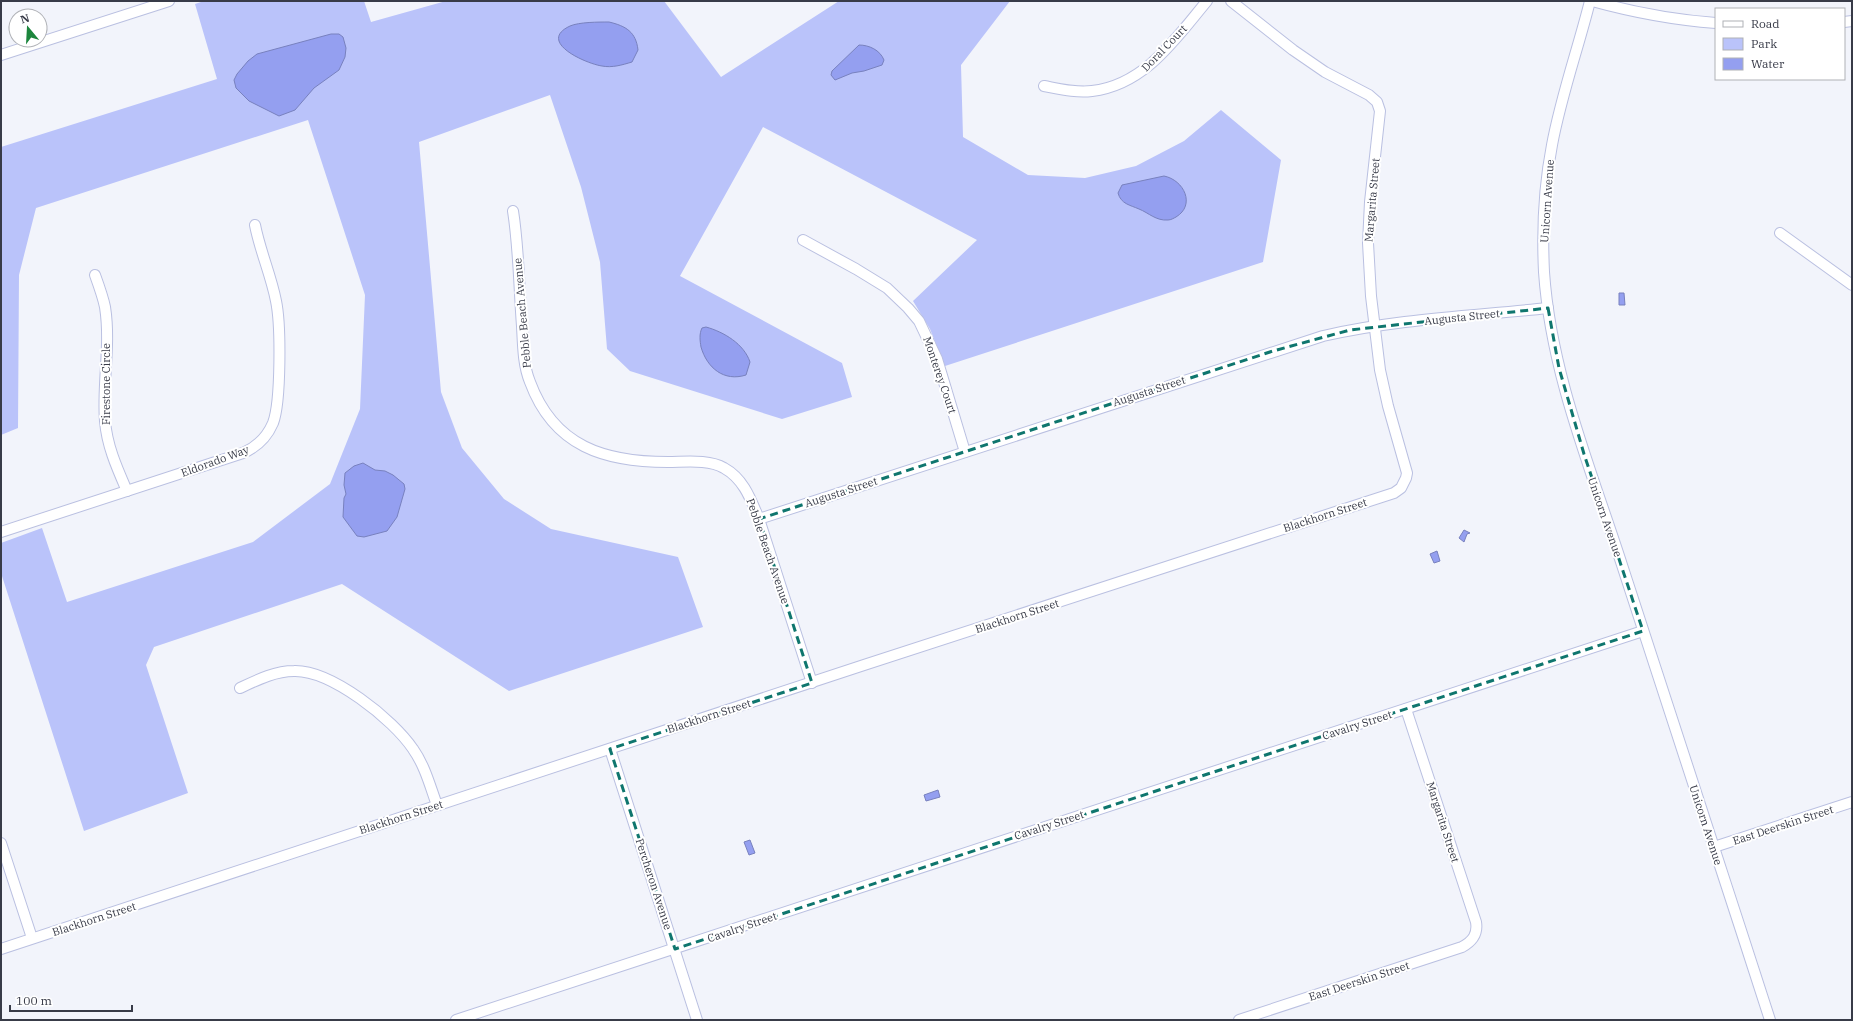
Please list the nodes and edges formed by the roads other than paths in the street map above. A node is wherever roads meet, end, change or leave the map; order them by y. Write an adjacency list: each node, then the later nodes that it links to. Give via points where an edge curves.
1 (169, 1): 6 (street)
2 (1207, 1): 7 (street, Doral Court, via 1166,48 1144,70 1128,81 1115,87 1092,91 1069,91)
3 (1231, 1): 15 (street, Margarita Street, via 1292,50 1377,102 1381,117 1370,202 1368,243)
4 (1591, 1): 5 (street, via 1643,13); 14 (street, Unicorn Avenue, via 1552,145 1546,184 1544,264)
5 (1715, 23)
6 (1, 54)
7 (1044, 86)
8 (513, 211): 19 (street, Pebble Beach Avenue, via 524,357 530,382 541,406 551,419 568,436 603,455 643,462 689,462 723,467 743,485)
9 (254, 225): 18 (street, Eldorado Way, via 271,280 279,324 278,394 276,414 269,431 262,440 244,453)
10 (1780, 233): 13 (street)
11 (803, 240): 16 (street, Monterey Court, via 886,288 919,321 937,359)
12 (95, 275): 18 (street, Firestone Circle, via 105,307 107,437)
13 (1852, 285)
14 (1548, 308): 15 (street, Augusta Street); 21 (street, Unicorn Avenue, via 1559,368 1584,454)
15 (1374, 326): 16 (street, Augusta Street, via 1280,348); 17 (street, Margarita Street, via 1383,385)
16 (966, 452): 19 (street, Augusta Street)
17 (1407, 473): 22 (street, Blackhorn Street, via 1401,488 1394,493)
18 (127, 491): 20 (street, Eldorado Way)
19 (759, 519): 22 (street, Pebble Beach Avenue)
20 (1, 532)
21 (1643, 631): 24 (street, Cavalry Street); 29 (street, Unicorn Avenue)
22 (812, 683): 25 (street, Blackhorn Street)
23 (240, 688): 27 (street, via 280,672 309,672 330,679 391,724 407,740 426,773)
24 (1406, 709): 30 (street, Margarita Street, via 1476,922); 33 (street, Cavalry Street)
25 (610, 749): 27 (street, Blackhorn Street); 33 (street, Percheron Avenue)
26 (1852, 802): 29 (street, East Deerskin Street)
27 (437, 805): 31 (street, Blackhorn Street)
28 (1, 843): 31 (street)
29 (1714, 847): 37 (street, Unicorn Avenue)
30 (1475, 936): 36 (street, East Deerskin Street, via 1462,947)
31 (32, 938): 32 (street, Blackhorn Street)
32 (1, 949)
33 (675, 949): 34 (street, Cavalry Street); 35 (street, Percheron Avenue)
34 (456, 1020)
35 (698, 1020)
36 (1239, 1020)
37 (1770, 1020)

